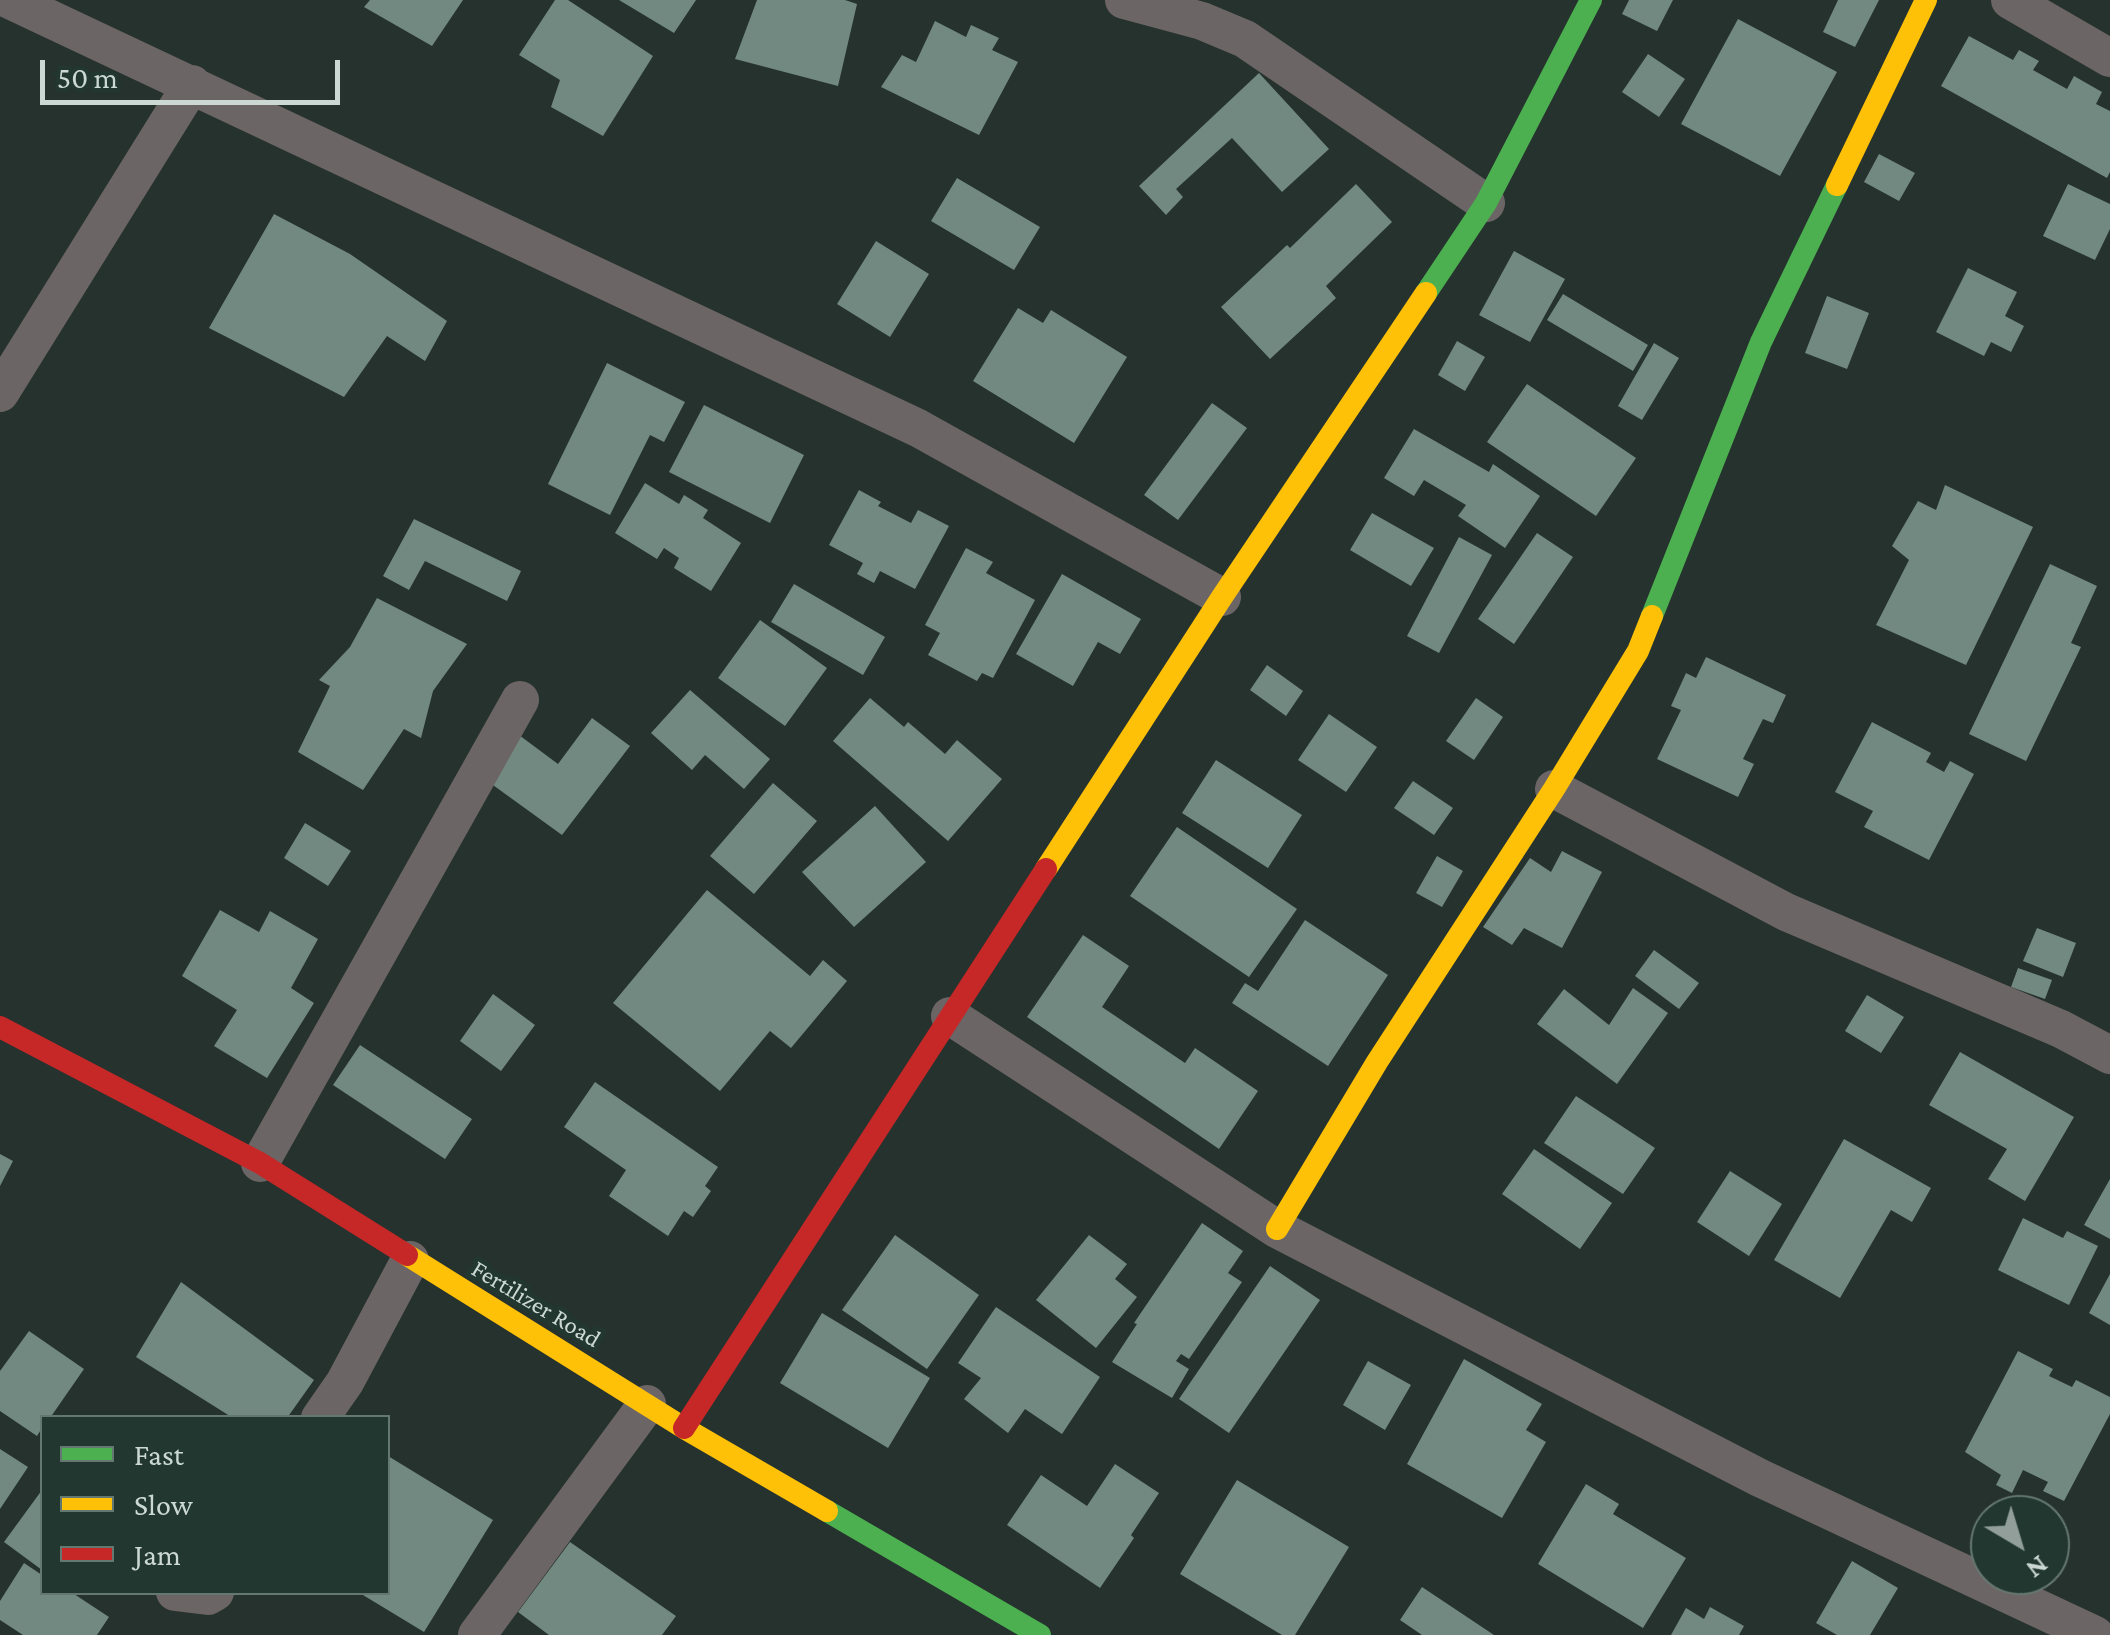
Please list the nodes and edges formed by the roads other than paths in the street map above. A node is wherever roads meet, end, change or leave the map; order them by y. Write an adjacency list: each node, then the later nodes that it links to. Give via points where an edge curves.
1 (10, 0): 7 (street)
2 (1124, 0): 8 (street, via 1245,40)
3 (1590, 0): 8 (street)
4 (1926, 0): 12 (street, via 1761,342 1638,651)
5 (2010, 0): 6 (street)
6 (2110, 58)
7 (192, 84): 9 (street); 10 (street, via 918,428)
8 (1486, 203): 10 (street)
9 (0, 393)
10 (1222, 596): 13 (street)
11 (520, 700): 16 (street)
12 (1554, 789): 15 (street, via 1786,912); 17 (street, via 1376,1062)
13 (950, 1016): 17 (street); 21 (street)
14 (0, 1027): 16 (street, Fertilizer Road)
15 (2110, 1055)
16 (260, 1163): 18 (street, Fertilizer Road)
17 (1277, 1229): 24 (street, via 1760,1478)
18 (410, 1260): 19 (street, Fertilizer Road); 20 (street)
19 (646, 1404): 21 (street, Fertilizer Road); 22 (street)
20 (322, 1415)
21 (684, 1428): 23 (street, Fertilizer Road)
22 (477, 1635)
23 (1040, 1635)
24 (2095, 1635)

